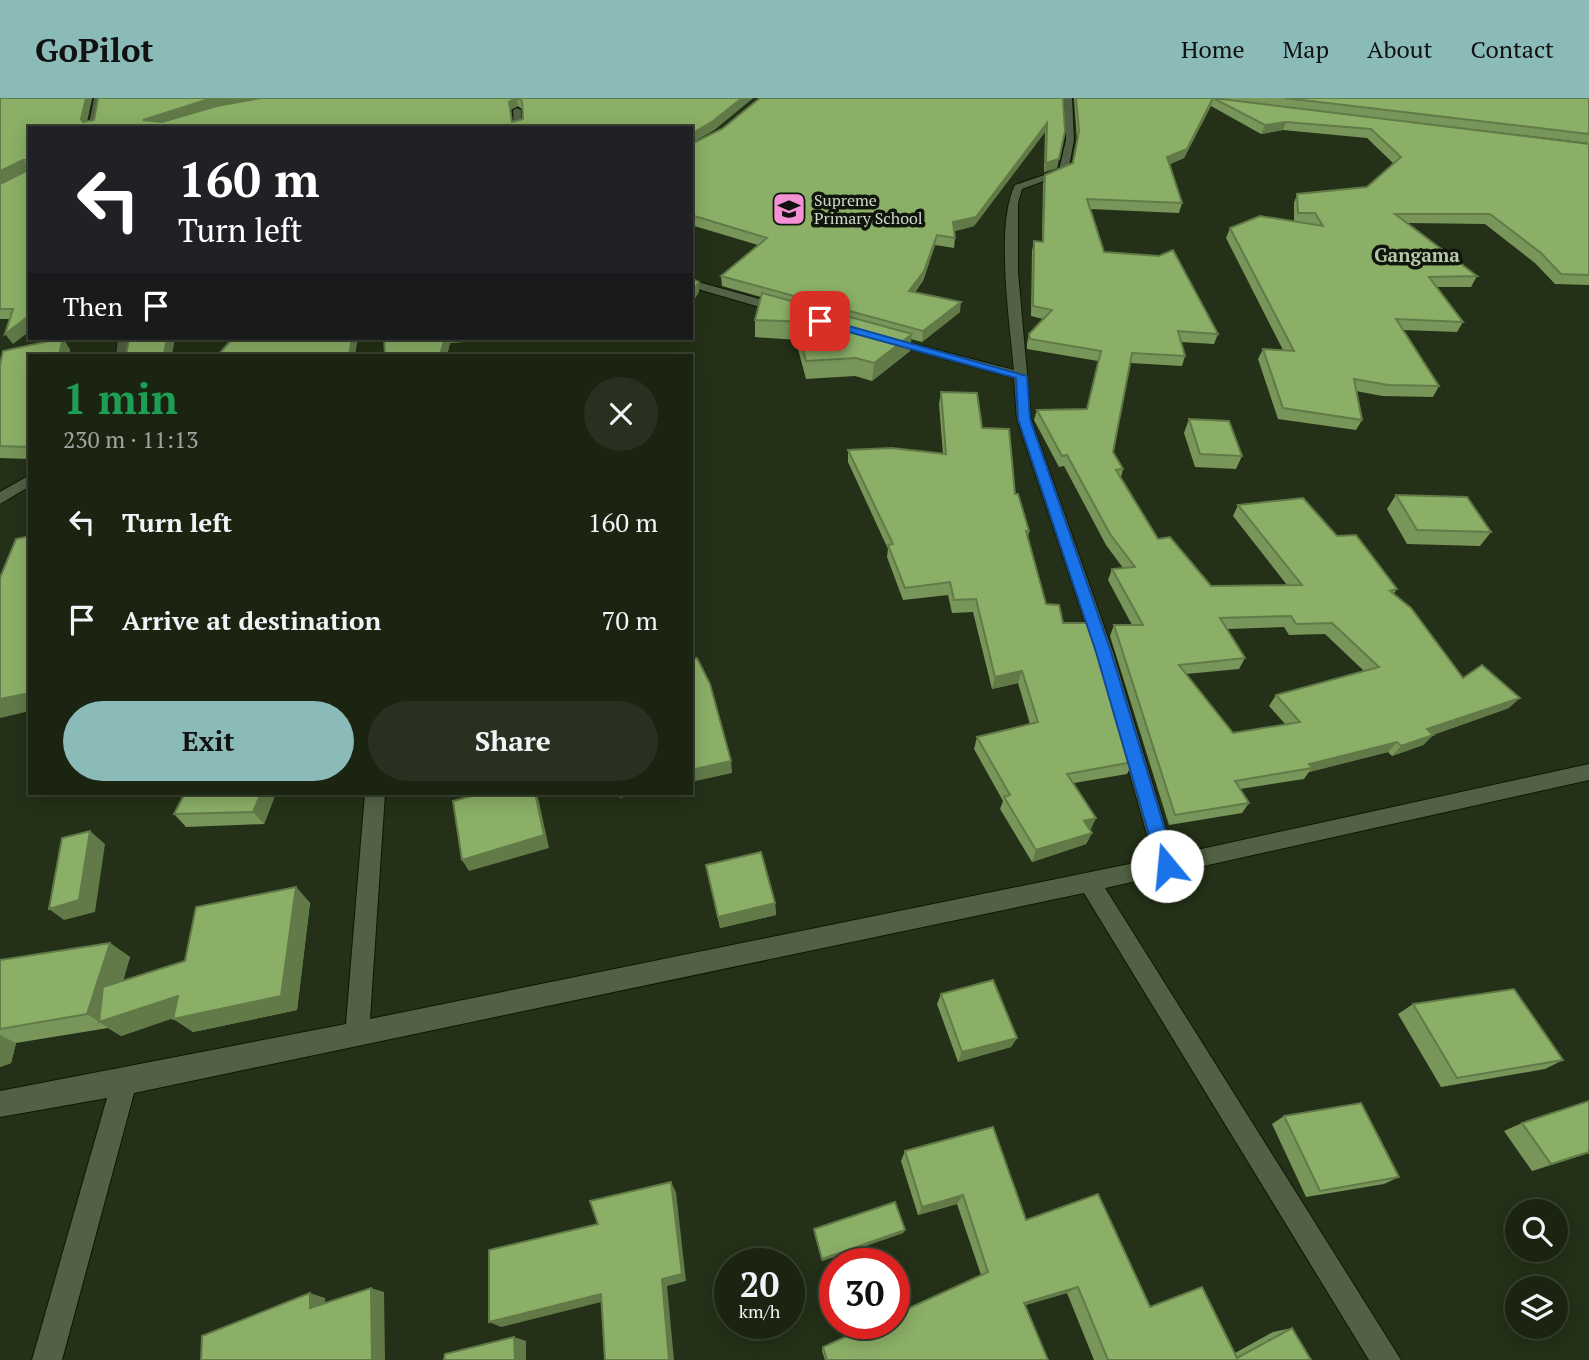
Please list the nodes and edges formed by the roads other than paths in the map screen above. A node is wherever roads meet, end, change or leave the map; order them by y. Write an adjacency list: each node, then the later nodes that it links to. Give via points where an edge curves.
1 (116, 98): 4 (street, via 97,100)
2 (1068, 98): 9 (street, via 1070,141 1063,172 1023,184 1015,191 1012,272)
3 (517, 110): 5 (street)
4 (92, 126)
5 (519, 126)
6 (693, 284): 7 (street)
7 (794, 313)
8 (871, 336): 9 (street)
9 (1021, 376): 14 (street, via 1024,419 1104,652)
10 (28, 480): 11 (street)
11 (0, 499)
12 (1589, 772): 14 (street)
13 (375, 795): 16 (street)
14 (1167, 866): 15 (street)
15 (1089, 882): 16 (street); 20 (street)
16 (357, 1034): 17 (street)
17 (124, 1082): 18 (street); 19 (street)
18 (0, 1104)
19 (47, 1360)
20 (1386, 1360)

